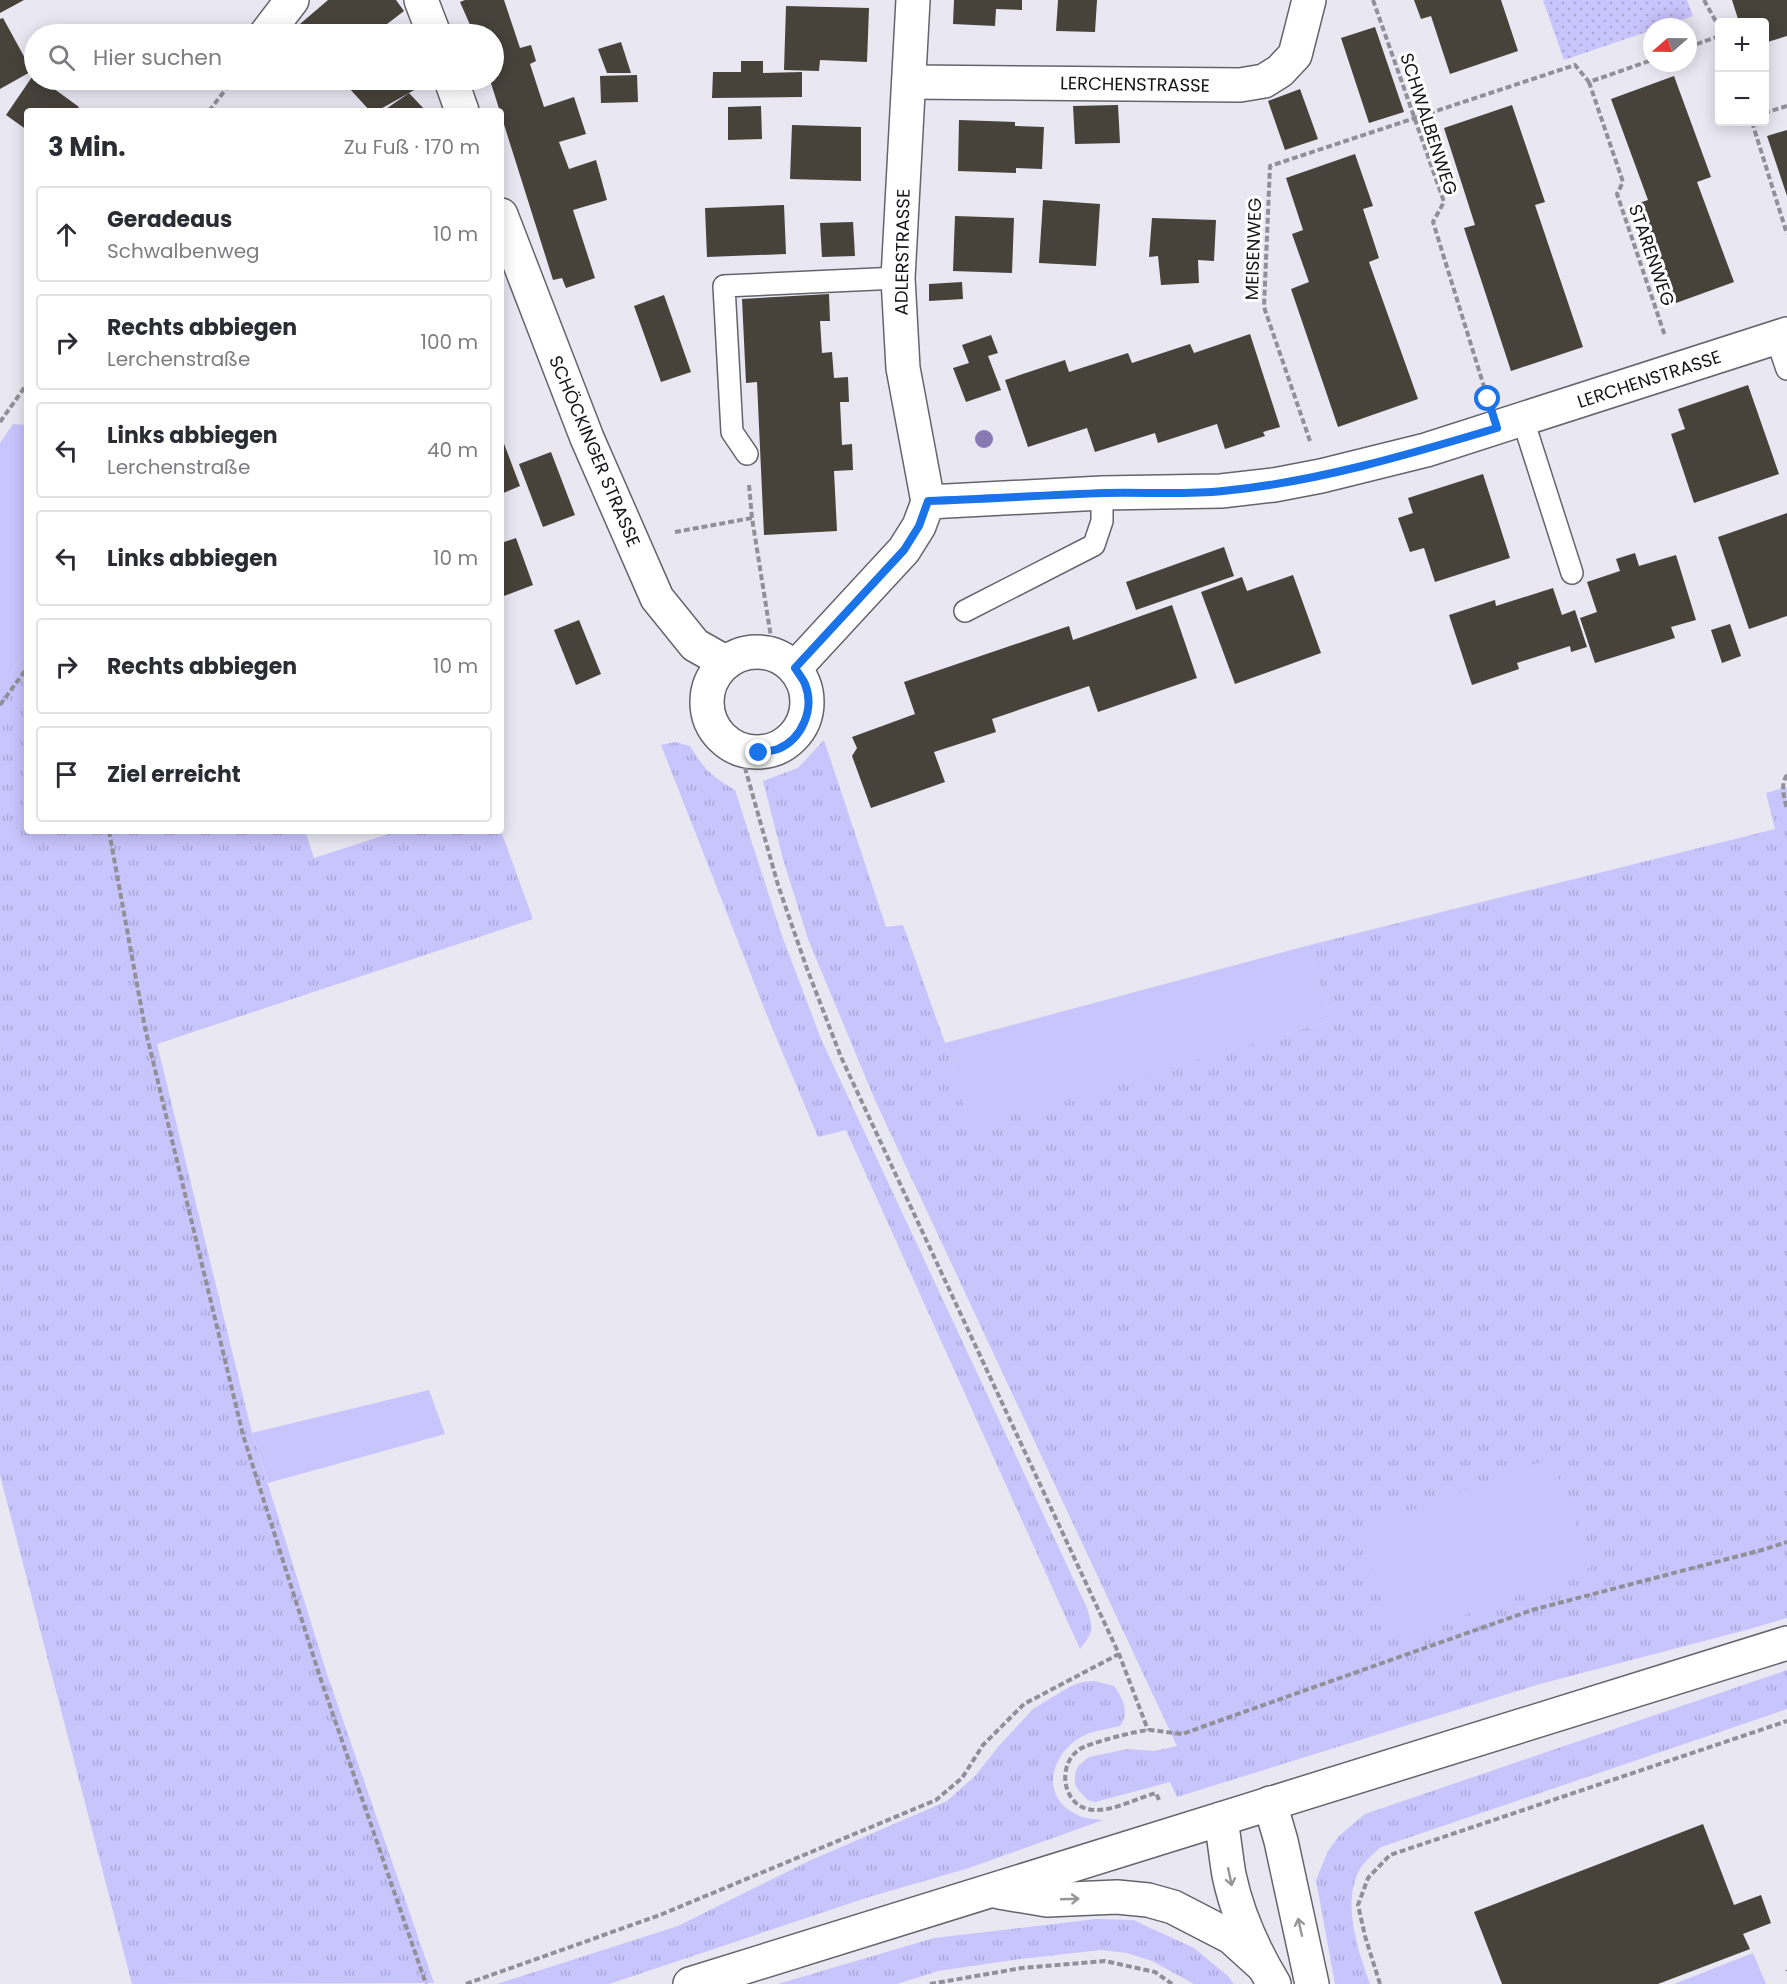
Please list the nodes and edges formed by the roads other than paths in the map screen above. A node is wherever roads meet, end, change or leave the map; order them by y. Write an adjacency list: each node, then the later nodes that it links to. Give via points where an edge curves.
1 (292, 0): 5 (street)
2 (421, 0): 6 (street)
3 (913, 0): 7 (street, ADLERSTRASSE)
4 (1309, 0): 7 (street, LERCHENSTRASSE, via 1295,56 1264,81 1240,85)
5 (274, 24)
6 (430, 24)
7 (909, 82): 11 (street, ADLERSTRASSE)
8 (454, 90): 9 (street)
9 (461, 108)
10 (504, 223): 21 (street, SCHÖCKINGER STRASSE, via 587,438 657,598 694,645)
11 (898, 278): 15 (lane, via 724,286 732,432); 17 (street, ADLERSTRASSE, via 903,368)
12 (1781, 336): 13 (lane, LERCHENSTRASSE); 14 (street, LERCHENSTRASSE)
13 (1787, 369)
14 (1510, 424): 16 (street, LERCHENSTRASSE, via 1426,450 1274,485 1221,491); 18 (lane)
15 (747, 454)
16 (1102, 493): 17 (street, LERCHENSTRASSE); 19 (lane, via 1102,521 1094,545)
17 (928, 501): 20 (street, via 904,550)
18 (1572, 573)
19 (965, 611)
20 (785, 661): 21 (street, via 748,652); 21 (street, via 806,684 809,703 805,722 794,738 778,749 759,753 740,750 722,739 710,721 706,700 712,679)
21 (725, 662)
22 (1787, 1643): 23 (street)
23 (1270, 1803): 24 (street); 28 (street, one-way to 23)
24 (1221, 1819): 25 (street); 26 (street, one-way to 26, via 1239,1912)
25 (992, 1891): 26 (street, one-way to 26, via 1047,1900 1118,1897 1165,1904 1231,1937); 27 (street)
26 (1268, 1975)
27 (690, 1984)
28 (1312, 1984)

